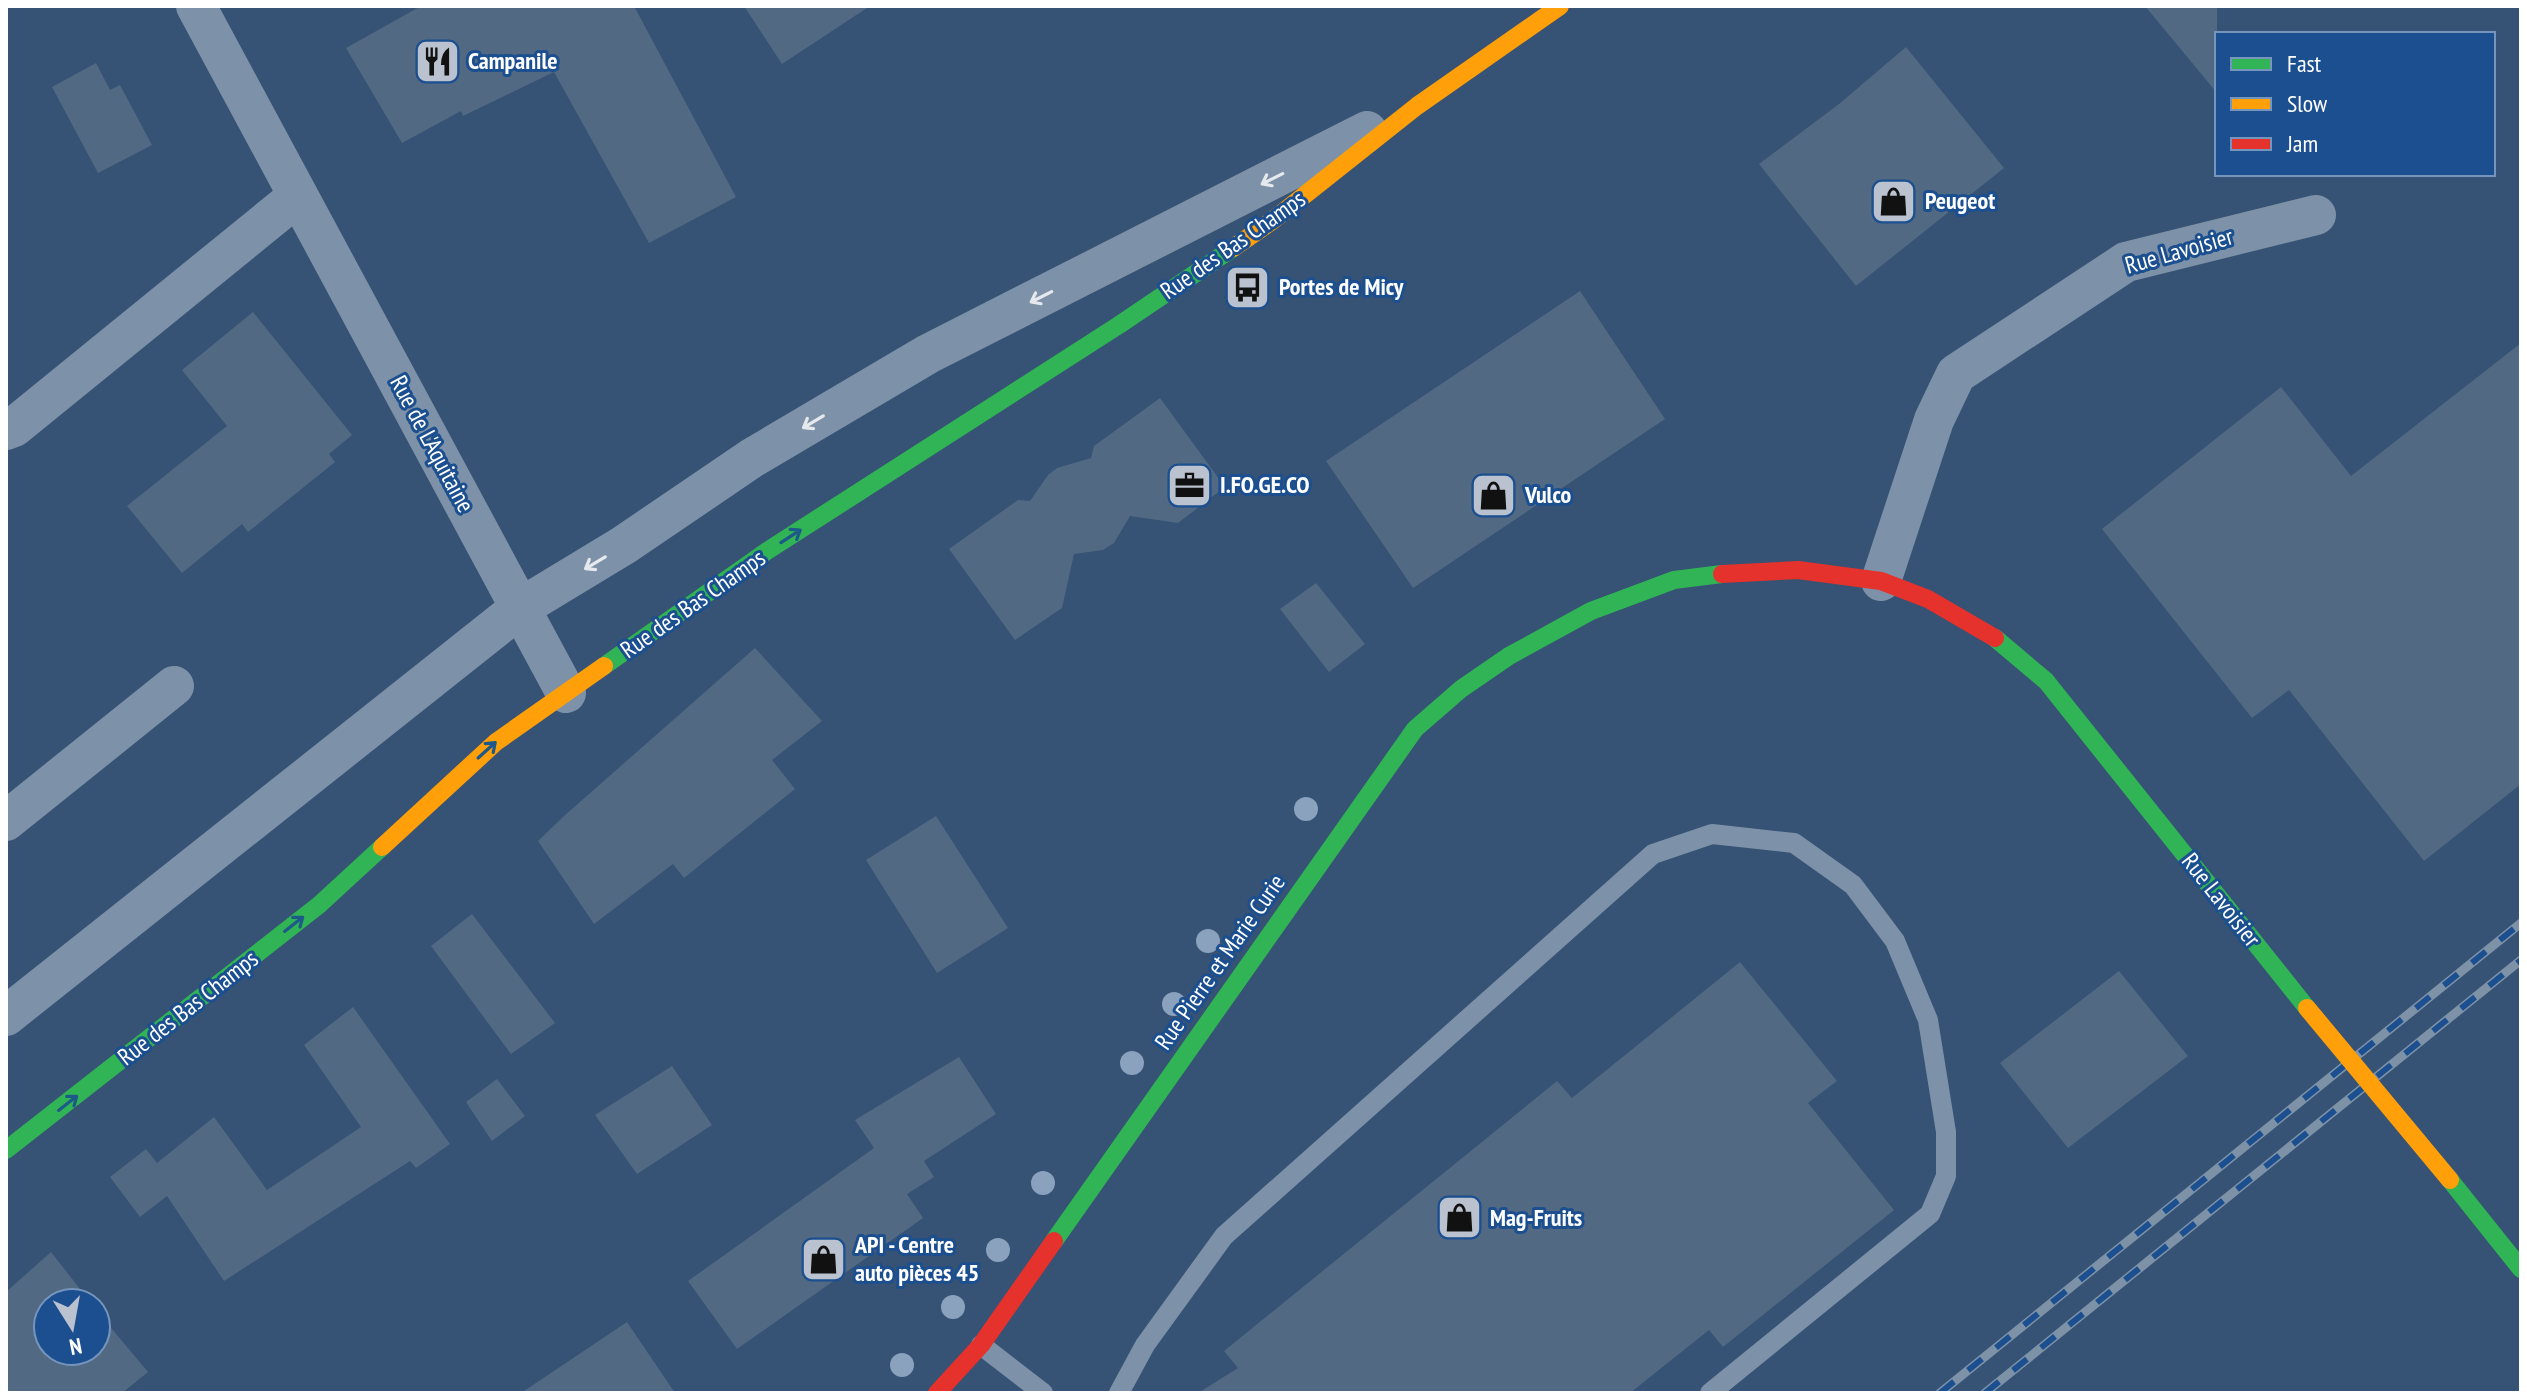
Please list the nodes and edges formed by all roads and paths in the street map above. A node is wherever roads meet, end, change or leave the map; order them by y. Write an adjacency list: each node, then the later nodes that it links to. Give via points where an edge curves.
1 (1560, 6): 3 (street, Rue des Bas Champs)
2 (208, 11): 4 (street, Rue de L'Aquitaine)
3 (1417, 106): 8 (street, Rue des Bas Champs, one-way to 8, via 928,354 752,458); 11 (street, Rue des Bas Champs, one-way to 3, via 767,551 1272,221)
4 (298, 196): 6 (street); 8 (street, Rue de L'Aquitaine)
5 (2316, 215): 7 (street, Rue Lavoisier, via 2126,262 1956,374 1934,420)
6 (6, 430)
7 (1881, 581): 9 (street, Rue Lavoisier, via 1798,570 1735,572 1674,580); 15 (street, Rue Lavoisier, bridge, via 1928,599 1991,635 2046,681)
8 (520, 608): 11 (street, Rue de L'Aquitaine); 13 (street, Rue des Bas Champs)
9 (1591, 611): 16 (street, Rue Pierre et Marie Curie, via 1509,656 1415,729)
10 (174, 686): 12 (street)
11 (566, 693): 14 (street, Rue des Bas Champs, one-way to 11, via 319,905 496,742)
12 (6, 821)
13 (6, 1016)
14 (6, 1150)
15 (2521, 1269)
16 (981, 1345): 17 (street, Rue Pierre et Marie Curie); 18 (lane)
17 (937, 1393)
18 (1043, 1393)
19 (1119, 1393): 20 (lane, via 1145,1345 1224,1236 1653,854 1712,834 1794,843 1853,885 1895,941 1928,1020 1946,1132 1946,1176 1930,1214)
20 (1710, 1393)

